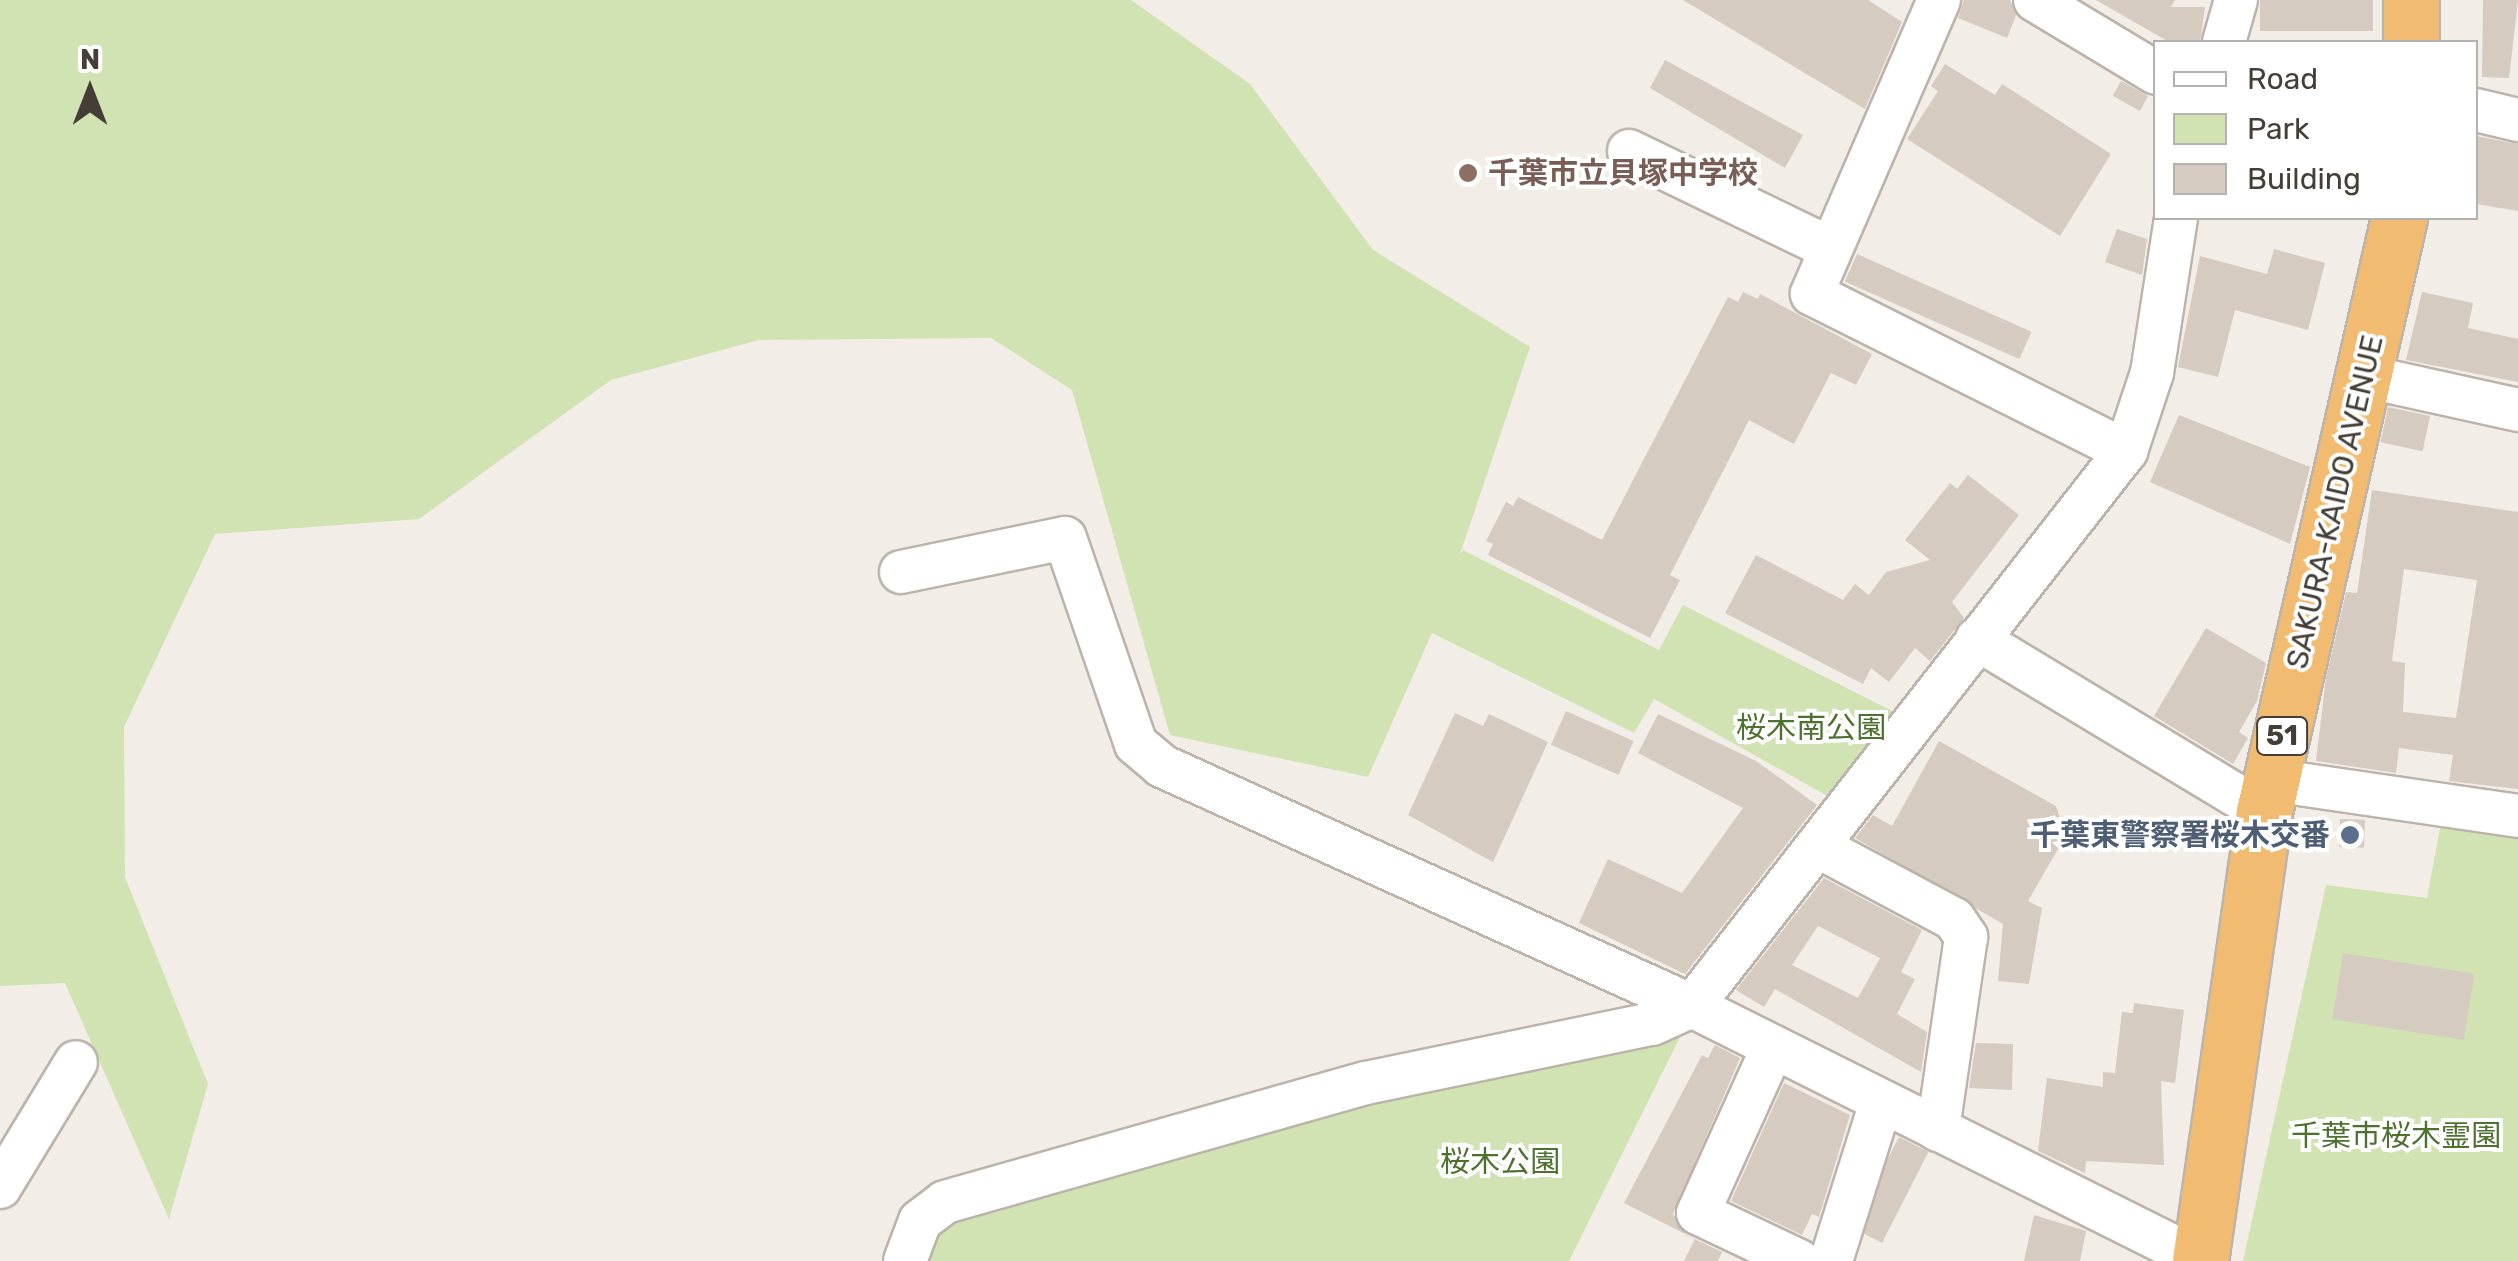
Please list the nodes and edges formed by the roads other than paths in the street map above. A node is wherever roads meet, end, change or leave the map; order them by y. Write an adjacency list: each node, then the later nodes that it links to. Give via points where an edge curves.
1 (1938, 0): 13 (street)
2 (2035, 0): 7 (street)
3 (2236, 0): 5 (street)
4 (2410, 0): 6 (highway)
5 (2225, 40)
6 (2411, 40)
7 (2153, 71)
8 (2478, 110): 9 (street)
9 (2518, 120)
10 (1630, 151): 13 (street)
11 (2176, 220): 16 (street, via 2152,373)
12 (2399, 220): 14 (highway, SAKURA-KAIDO AVENUE / 51)
13 (1828, 246): 16 (street, via 1812,294)
14 (2364, 376): 15 (street); 19 (highway, SAKURA-KAIDO AVENUE / 51)
15 (2518, 410)
16 (2126, 451): 18 (street)
17 (901, 572): 22 (street, via 1065,538 1136,744 1162,766)
18 (1977, 639): 19 (street); 21 (street)
19 (2268, 796): 20 (street); 31 (highway, SAKURA-KAIDO AVENUE / 51)
20 (2518, 816)
21 (1817, 846): 22 (street); 26 (street, via 1954,919 1966,936)
22 (1692, 1006): 23 (street); 28 (street, via 1652,1024 1366,1083 945,1202 920,1221)
23 (1773, 1047): 25 (street); 29 (street, via 1698,1213)
24 (76, 1062): 27 (street)
25 (1881, 1102): 26 (street); 30 (street)
26 (1938, 1130): 31 (street)
27 (0, 1187)
28 (905, 1261)
29 (1800, 1261)
30 (1831, 1261)
31 (2200, 1261)

